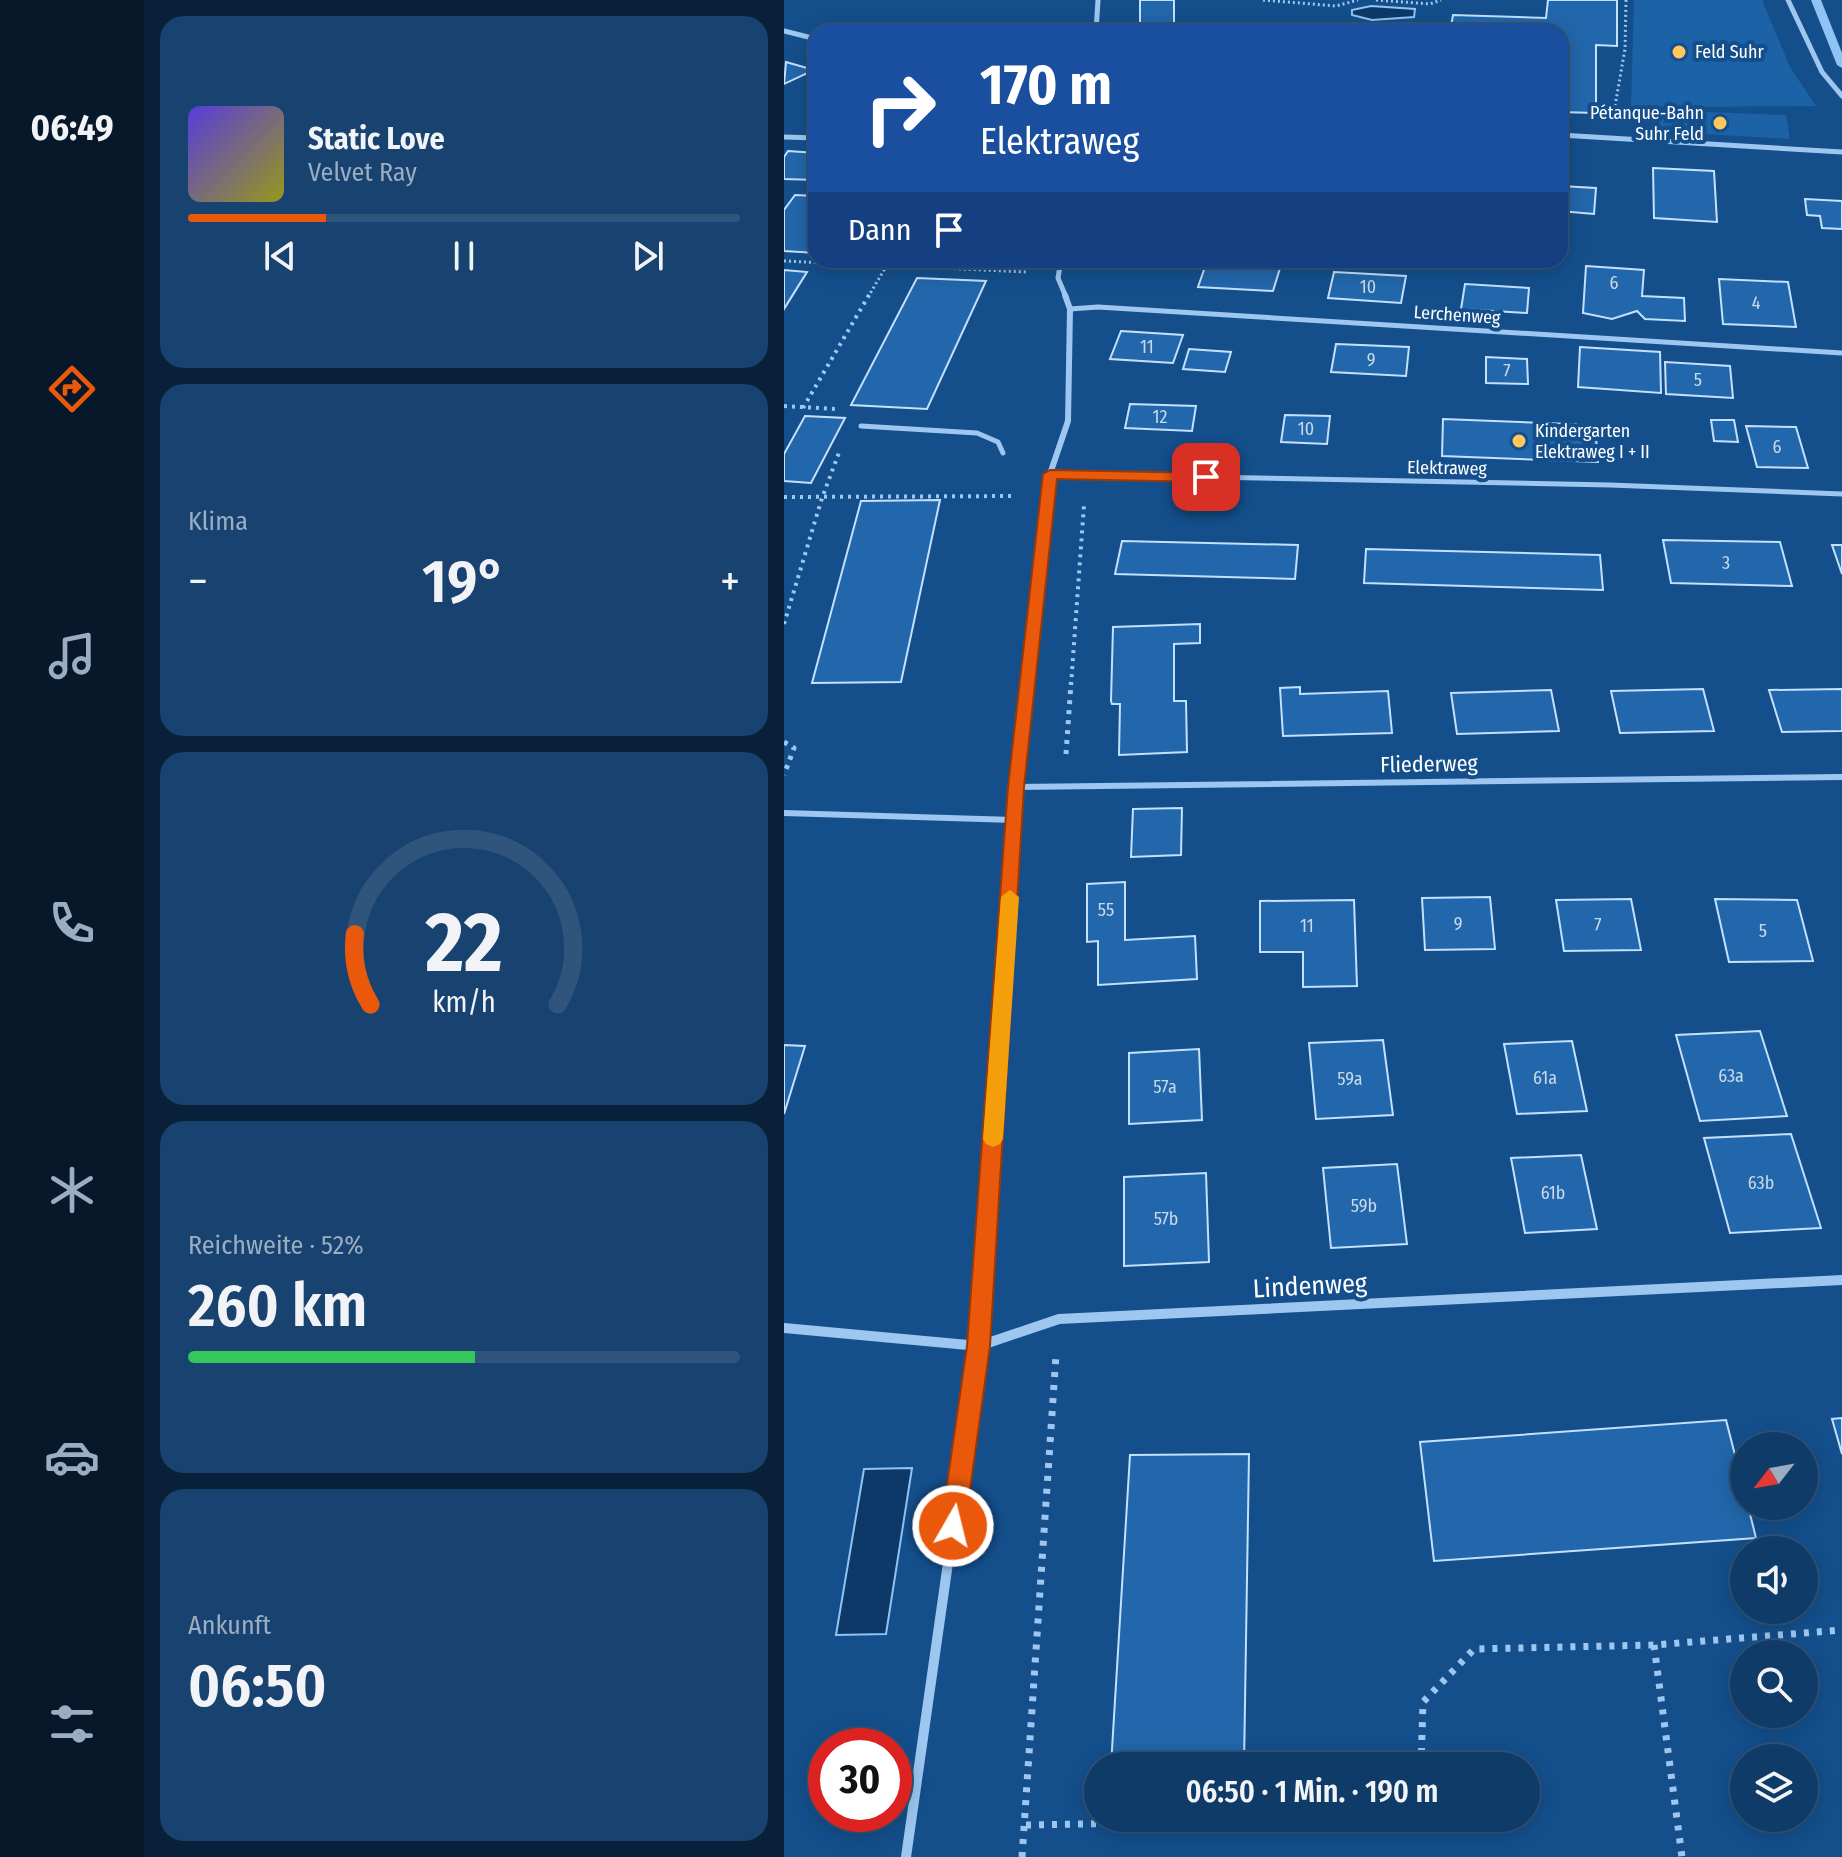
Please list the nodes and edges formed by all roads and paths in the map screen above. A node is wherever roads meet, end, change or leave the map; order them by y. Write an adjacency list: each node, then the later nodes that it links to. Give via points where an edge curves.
1 (1098, 0): 8 (street)
2 (1263, 0): 3 (path, via 1336,6)
3 (1358, 0)
4 (1376, 0): 5 (path)
5 (1441, 0)
6 (1626, 0): 15 (path, via 1621,84)
7 (1788, 0): 11 (street, via 1822,72)
8 (1096, 24)
9 (784, 31): 10 (street)
10 (808, 37)
11 (1842, 96)
12 (1568, 136): 15 (street)
13 (784, 137): 14 (street)
14 (808, 138)
15 (1606, 138): 16 (street)
16 (1842, 152)
17 (784, 261): 18 (path)
18 (808, 262)
19 (885, 268): 25 (path)
20 (929, 268): 22 (path)
21 (1060, 268): 22 (street)
22 (1059, 274): 23 (street)
23 (1070, 309): 24 (lane, Lerchenweg); 29 (street, via 1068,421)
24 (1842, 353)
25 (803, 408)
26 (861, 426): 28 (lane, via 977,433 998,442)
27 (844, 441): 33 (path)
28 (1003, 453)
29 (1050, 474): 30 (lane, Elektraweg); 31 (street)
30 (1842, 494)
31 (1049, 495): 33 (path); 38 (street)
32 (784, 497): 33 (path)
33 (822, 498): 34 (path)
34 (784, 624)
35 (784, 742): 36 (path, via 794,748)
36 (784, 775)
37 (1842, 777): 38 (lane, Fliederweg)
38 (1016, 787): 40 (street)
39 (784, 813): 40 (lane)
40 (1014, 820): 44 (street)
41 (1842, 1280): 42 (street, Lindenweg)
42 (1059, 1319): 44 (street, Lindenweg); 49 (path)
43 (784, 1328): 44 (street, Lindenweg)
44 (979, 1346): 50 (street)
45 (1842, 1630): 46 (path)
46 (1654, 1645): 47 (path, via 1474,1649 1423,1702); 52 (path)
47 (1421, 1752)
48 (1084, 1824): 49 (path)
49 (1026, 1825): 51 (path)
50 (906, 1857)
51 (1022, 1857)
52 (1682, 1857)

